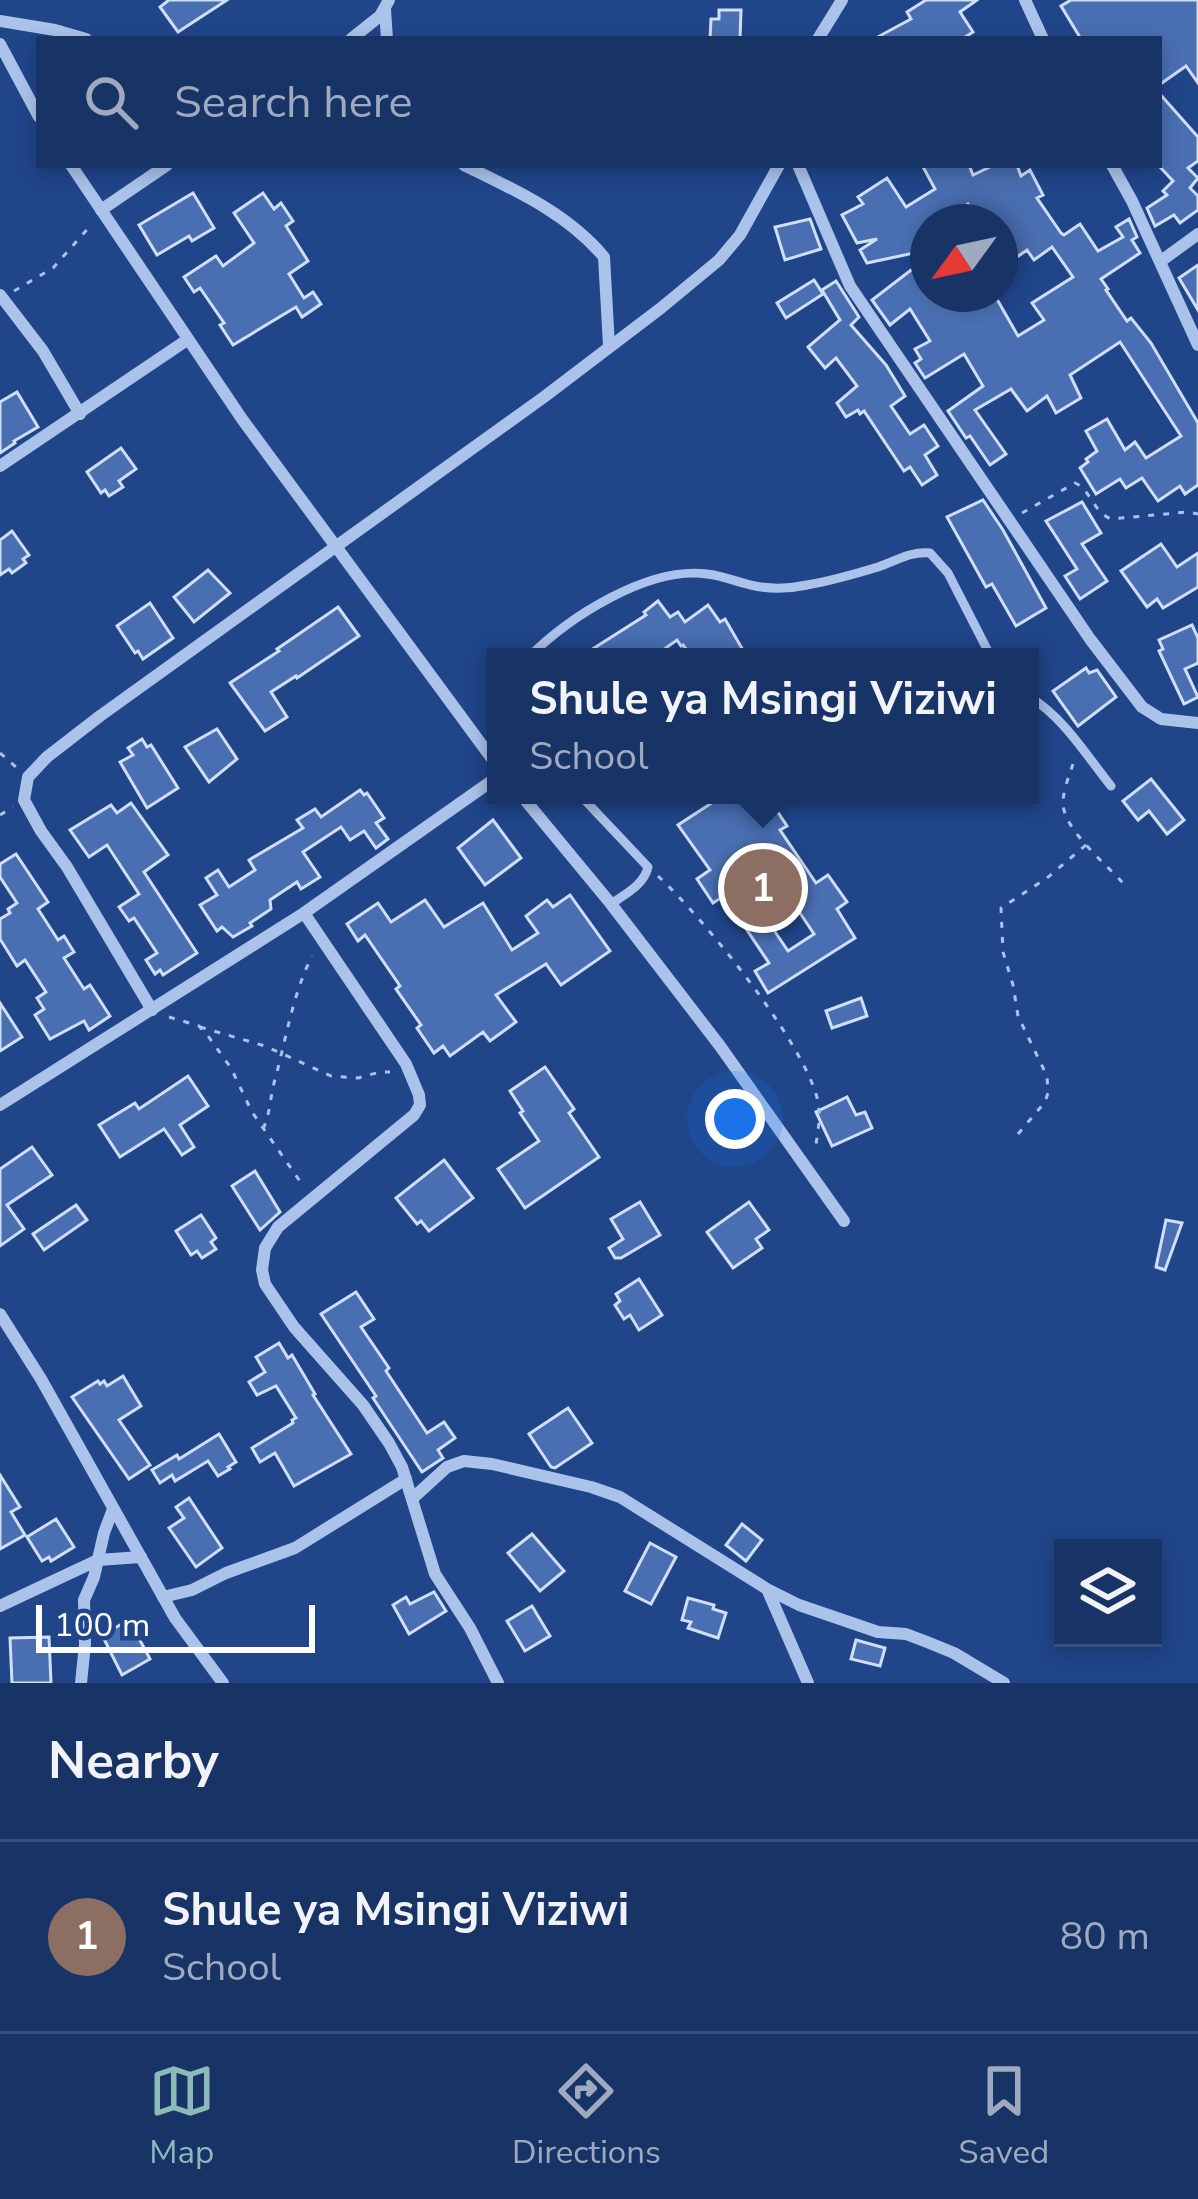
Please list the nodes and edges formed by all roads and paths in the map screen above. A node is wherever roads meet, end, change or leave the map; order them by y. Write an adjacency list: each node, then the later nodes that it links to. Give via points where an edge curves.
1 (842, 0): 8 (street)
2 (1025, 0): 9 (street)
3 (387, 5): 6 (street); 7 (street)
4 (0, 21): 5 (street)
5 (76, 36)
6 (354, 36)
7 (387, 36)
8 (820, 36)
9 (1042, 36)
10 (0, 44): 11 (street)
11 (36, 111)
12 (73, 168): 18 (street)
13 (163, 168): 18 (street)
14 (471, 168): 24 (street, via 527,194 604,257)
15 (777, 168): 24 (street, via 718,260)
16 (799, 168): 28 (street, via 850,286)
17 (1114, 168): 20 (street)
18 (101, 211): 21 (path, via 53,268); 22 (street)
19 (1198, 234): 20 (street)
20 (1161, 261): 23 (street)
21 (1, 296): 25 (street)
22 (187, 340): 25 (street); 29 (street)
23 (1198, 345)
24 (609, 346): 29 (street)
25 (80, 414): 26 (street)
26 (0, 466)
27 (1198, 514): 28 (path, via 1111,519 1075,483)
28 (1010, 521): 33 (street, via 1142,707 1161,719)
29 (337, 547): 35 (street); 37 (street)
30 (540, 648): 31 (lane, via 612,596 646,583 695,573 761,587 806,586 916,552 930,553 949,573)
31 (987, 648)
32 (1039, 702): 34 (lane)
33 (1198, 723)
34 (1079, 746): 39 (lane); 42 (path, via 1062,801)
35 (487, 752)
36 (0, 753): 37 (path)
37 (28, 777): 48 (street, via 25,800 41,831)
38 (487, 784): 46 (street)
39 (1111, 786)
40 (528, 804): 45 (street)
41 (588, 804): 43 (lane)
42 (1087, 844): 44 (path); 54 (path, via 1001,908 1018,1016 1047,1076 1045,1102)
43 (648, 867): 45 (lane); 55 (path, via 771,1013 815,1090)
44 (1123, 883)
45 (611, 904): 55 (street)
46 (304, 913): 47 (street); 48 (street)
47 (321, 938): 50 (path, via 297,987); 51 (street)
48 (152, 1010): 49 (path); 52 (street)
49 (199, 1026): 50 (path); 53 (path)
50 (282, 1054): 51 (path, via 331,1076 388,1072); 53 (path)
51 (416, 1084): 56 (street, via 420,1106 413,1115)
52 (0, 1105)
53 (263, 1129): 56 (path)
54 (1018, 1134)
55 (812, 1177): 57 (street)
56 (312, 1198): 59 (street, via 265,1248 265,1284 363,1405)
57 (844, 1221)
58 (0, 1314): 61 (street)
59 (406, 1479): 60 (street); 65 (street, via 295,1548)
60 (413, 1498): 64 (street, via 464,1461 591,1486); 69 (street, via 436,1574)
61 (113, 1509): 62 (street); 63 (street)
62 (141, 1557): 63 (street); 65 (street)
63 (98, 1560): 66 (street); 67 (street, via 84,1600)
64 (767, 1589): 70 (street); 71 (street, via 841,1621 927,1642)
65 (163, 1597): 68 (street)
66 (0, 1606)
67 (81, 1683)
68 (224, 1683)
69 (498, 1683)
70 (808, 1683)
71 (1004, 1683)

